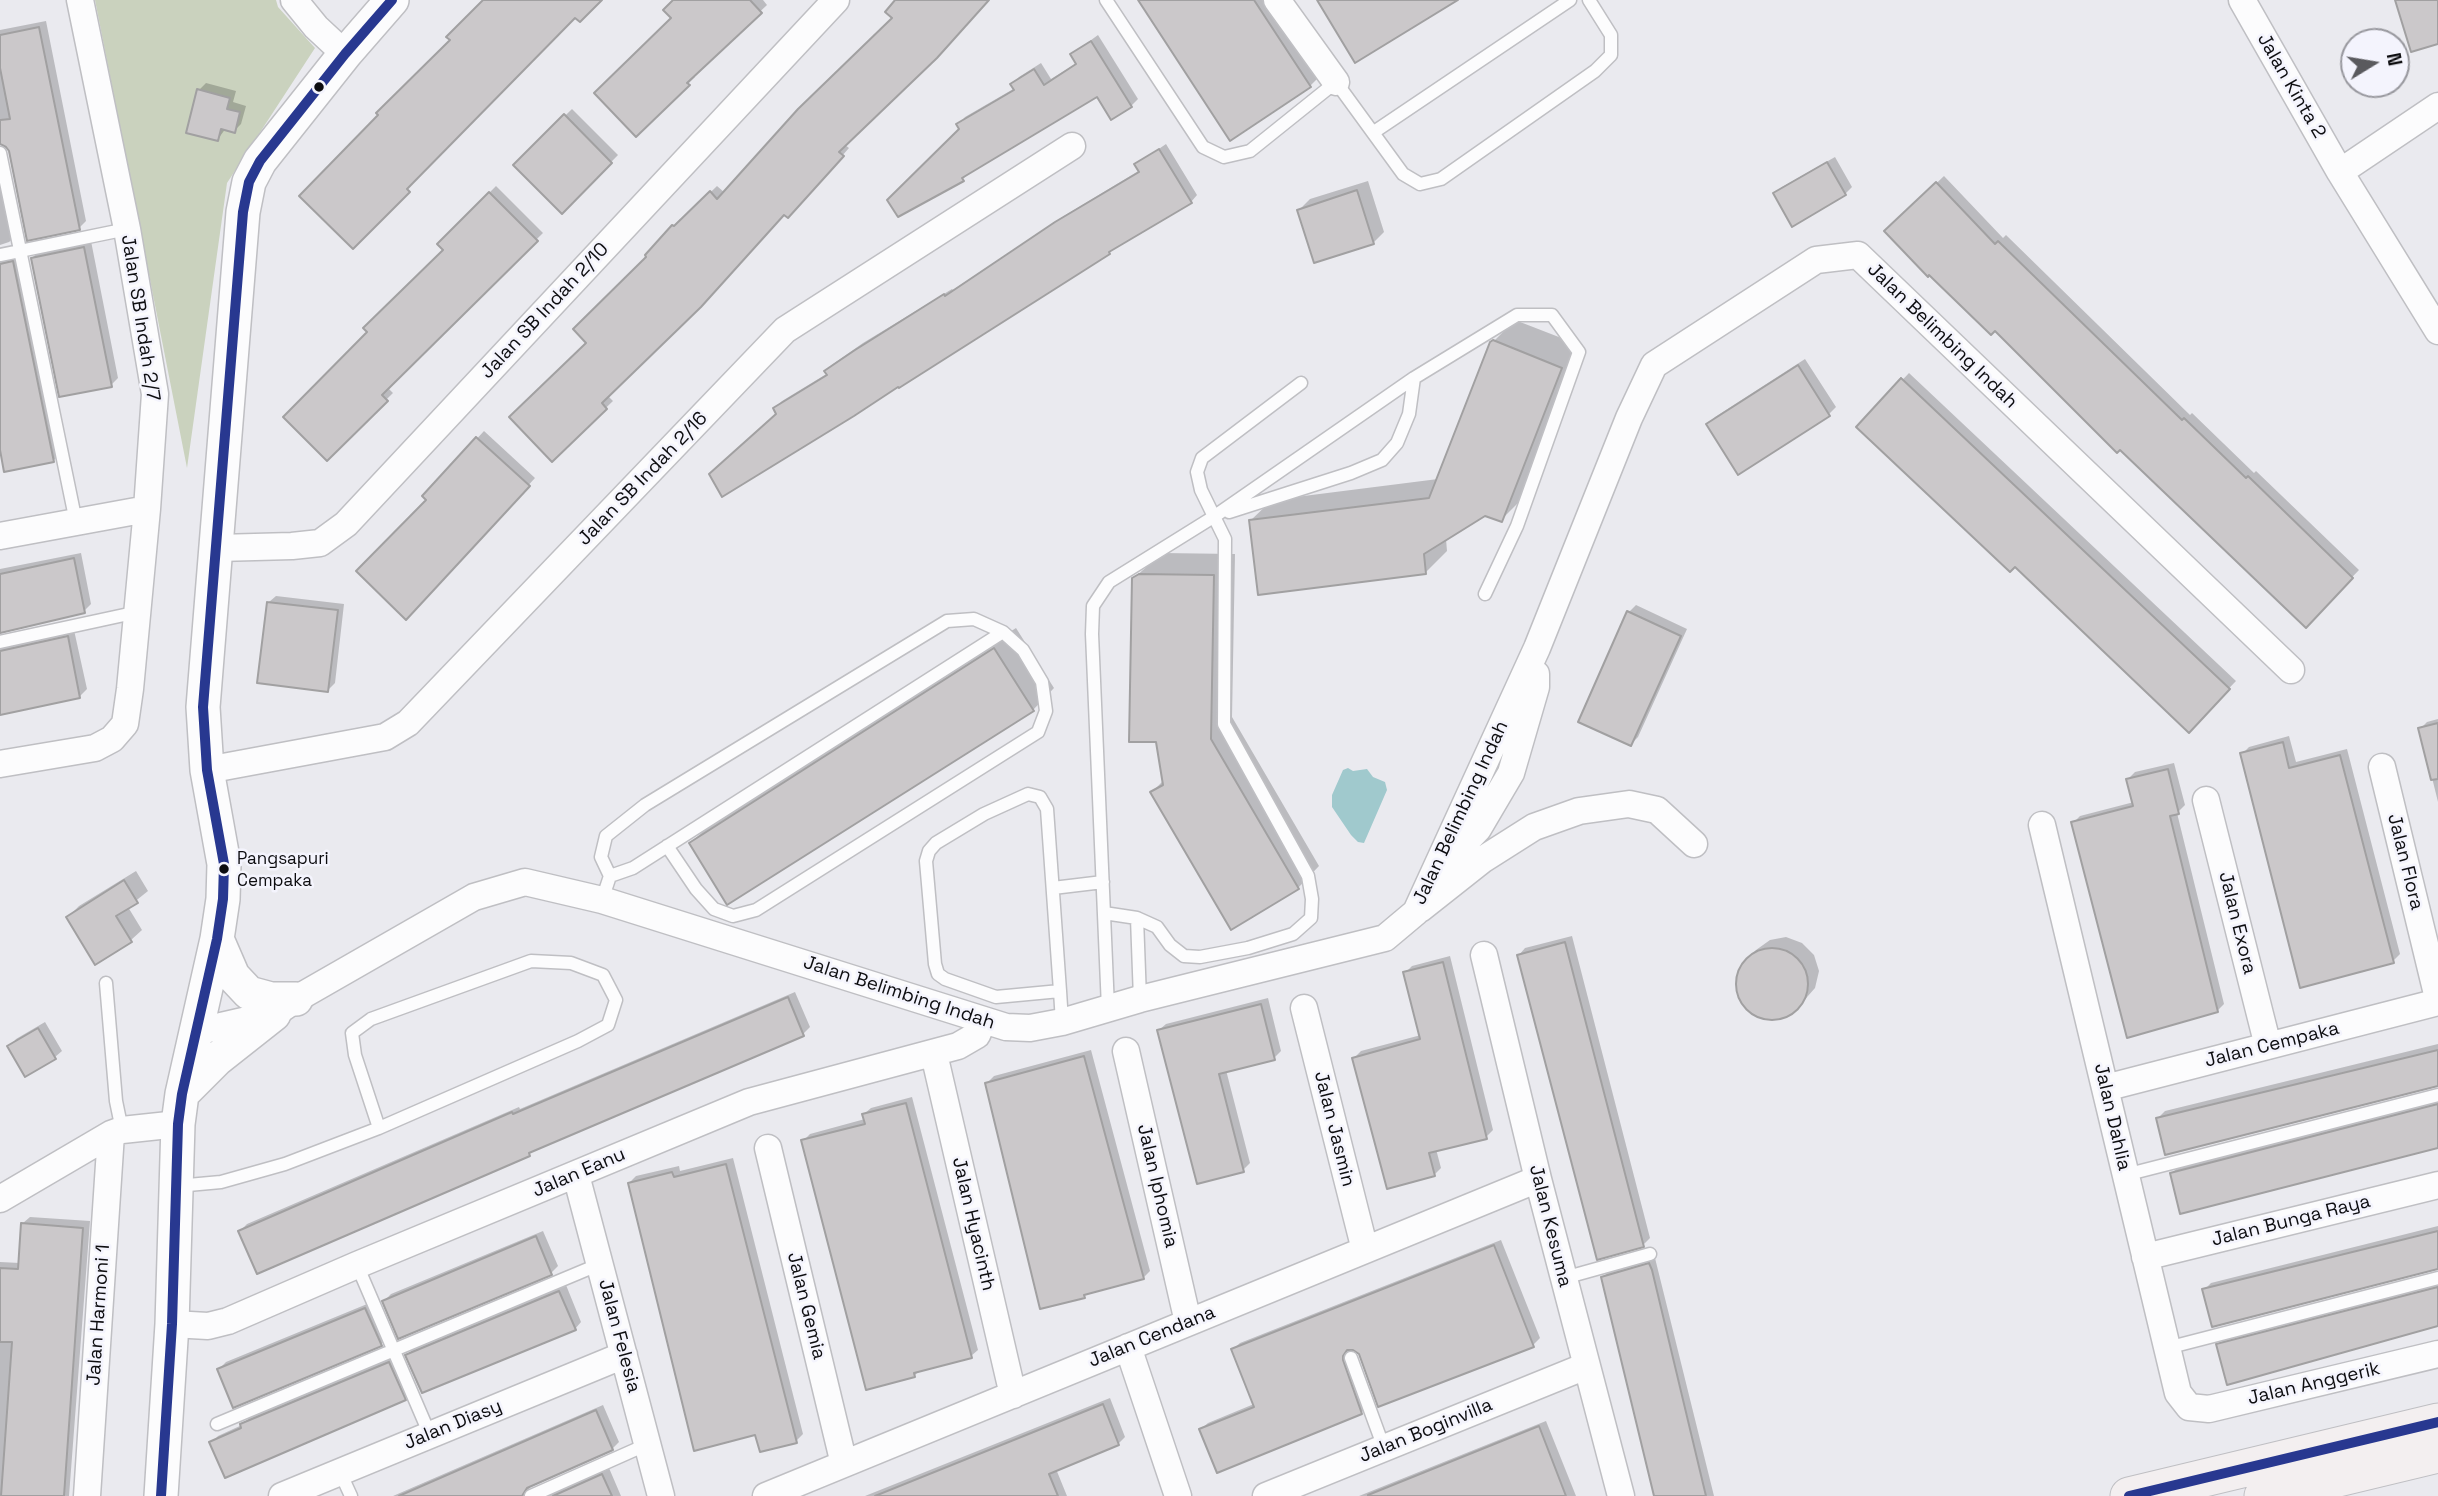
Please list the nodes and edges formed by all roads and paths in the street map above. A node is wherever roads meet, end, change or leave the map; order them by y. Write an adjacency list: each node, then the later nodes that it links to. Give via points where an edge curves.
1 (80, 0): 17 (street, Jalan SB Indah 2/7)
2 (294, 0): 10 (street)
3 (392, 0): 10 (street)
4 (836, 0): 27 (street, Jalan SB Indah 2/10, via 346,524 320,543)
5 (1106, 0): 11 (lane, via 1203,147 1224,157 1250,151)
6 (1277, 0): 11 (street)
7 (1570, 0): 13 (lane)
8 (1589, 0): 13 (lane, via 1611,35 1611,55 1441,179 1420,184 1403,174)
9 (2242, 0): 16 (street, Jalan Kinta 2)
10 (345, 54): 27 (street, via 260,161 250,182 243,212)
11 (1336, 82): 13 (lane)
12 (2438, 106): 16 (street)
13 (1374, 132)
14 (1072, 146): 35 (street, Jalan SB Indah 2/16, via 785,330 408,723 385,737)
15 (0, 153): 18 (lane)
16 (2340, 172): 20 (street, Jalan Kinta 2)
17 (127, 229): 18 (lane); 23 (street, Jalan SB Indah 2/7, via 155,394)
18 (20, 250): 19 (lane); 25 (lane)
19 (0, 255)
20 (2438, 331)
21 (1414, 378): 24 (lane); 24 (lane, via 1409,414 1397,443 1382,460); 28 (lane, via 1517,315 1552,315 1579,352 1517,526)
22 (1301, 383): 24 (lane, via 1202,458 1197,472 1201,490)
23 (147, 509): 25 (street); 29 (street, Jalan SB Indah 2/7)
24 (1215, 516): 40 (lane, via 1110,582 1093,606); 45 (lane, via 1225,539 1224,724 1307,876 1311,918 1293,934 1200,957 1184,956 1157,927)
25 (76, 522): 26 (street)
26 (0, 536)
27 (218, 548): 35 (street, via 203,707)
28 (1485, 594)
29 (138, 612): 31 (lane); 33 (street, Jalan SB Indah 2/7, via 125,724 95,747)
30 (1003, 632): 39 (lane); 39 (lane, via 1023,650 1042,682 1046,711 1038,732 756,910 733,916 714,909); 41 (lane, via 974,619 947,621 645,805 606,836 601,857)
31 (0, 642)
32 (2291, 670): 43 (street, Jalan Belimbing Indah, via 1858,255 1816,260 1654,365 1537,648)
33 (0, 764)
34 (2382, 767): 51 (street, Jalan Flora)
35 (207, 770): 46 (street, via 224,864)
36 (2206, 800): 58 (street, Jalan Exora)
37 (2042, 825): 61 (street, Jalan Dahlia)
38 (1694, 844): 43 (street, via 1657,810 1629,804 1579,811 1534,827 1482,860)
39 (667, 846): 41 (lane)
40 (1102, 882): 42 (lane); 44 (lane)
41 (606, 888): 52 (street, Jalan Belimbing Indah, via 525,882 474,897); 55 (street, Jalan Belimbing Indah)
42 (1053, 888): 49 (lane); 49 (lane, via 1047,809 1040,797 1028,794 936,843 926,861 938,974 996,997)
43 (1416, 912): 50 (street, Jalan Belimbing Indah, via 1385,938)
44 (1104, 913): 45 (lane); 53 (lane)
45 (1137, 918): 50 (lane)
46 (217, 939): 52 (street, via 233,975 249,993); 57 (street)
47 (1484, 956): 69 (street, Jalan Kesuma)
48 (107, 983): 65 (lane)
49 (1060, 992): 56 (lane)
50 (1140, 999): 53 (street, Jalan Belimbing Indah)
51 (2438, 1000): 58 (street, Jalan Cempaka)
52 (285, 1007): 57 (street, Jalan Belimbing Indah); 63 (street, via 217,1059)
53 (1108, 1008): 56 (street, Jalan Belimbing Indah)
54 (1304, 1008): 73 (street, Jalan Jasmin)
55 (984, 1021): 56 (street, Jalan Belimbing Indah, via 1030,1028); 60 (street, Jalan Eanu, via 976,1035)
56 (1062, 1022)
57 (195, 1031): 63 (street)
58 (2268, 1046): 61 (street, Jalan Cempaka)
59 (1126, 1051): 80 (street, Jalan Iphomia)
60 (934, 1054): 67 (street, Jalan Eanu, via 749,1102); 89 (street, Jalan Hyacinth)
61 (2105, 1088): 68 (street, Jalan Dahlia)
62 (2438, 1095): 68 (lane)
63 (180, 1109): 65 (street); 71 (street)
64 (379, 1128): 64 (lane, via 608,1025 616,1000 603,975 571,963 531,961 371,1019 352,1033); 71 (lane, via 285,1164 220,1182)
65 (116, 1132): 72 (street); 100 (street, Jalan Harmoni 1)
66 (768, 1148): 97 (street, Jalan Gemia)
67 (576, 1175): 76 (street, Jalan Felesia); 77 (street, Jalan Eanu)
68 (2125, 1175): 75 (street, Jalan Dahlia)
69 (1538, 1179): 73 (street, Jalan Cendana); 78 (street, Jalan Kesuma)
70 (2438, 1185): 75 (street, Jalan Bunga Raya)
71 (177, 1186): 81 (street)
72 (0, 1199)
73 (1365, 1250): 80 (street, Jalan Cendana)
74 (1650, 1254): 78 (lane)
75 (2145, 1257): 83 (street, Jalan Dahlia)
76 (600, 1264): 84 (lane); 86 (street, Jalan Felesia)
77 (357, 1265): 81 (street, Jalan Eanu, via 228,1321 208,1326); 84 (lane)
78 (1564, 1278): 88 (street, Jalan Kesuma)
79 (2438, 1278): 83 (lane)
80 (1188, 1322): 82 (street, Jalan Cendana)
81 (172, 1324): 101 (street)
82 (1128, 1347): 89 (street, Jalan Cendana); 106 (street)
83 (2167, 1348): 90 (street, Jalan Dahlia, via 2178,1393)
84 (395, 1350): 92 (lane); 93 (lane)
85 (2438, 1354): 90 (street, Jalan Anggerik, via 2208,1409)
86 (624, 1355): 93 (street, Jalan Diasy); 94 (street, Jalan Felesia)
87 (1351, 1358): 95 (lane)
88 (1587, 1366): 95 (street, Jalan Boginvilla); 108 (street, Jalan Kesuma)
89 (1013, 1395): 97 (street, Jalan Cendana)
90 (2189, 1407)
91 (2438, 1422): 109 (main road)
92 (217, 1424)
93 (430, 1435): 98 (street, Jalan Diasy)
94 (648, 1444): 104 (lane); 105 (street, Jalan Felesia)
95 (1384, 1448): 107 (street, Jalan Boginvilla, via 1313,1482)
96 (2438, 1454): 110 (main road)
97 (844, 1464): 99 (street, Jalan Cendana)
98 (340, 1472): 102 (street, Jalan Diasy); 103 (lane)
99 (777, 1494)
100 (87, 1496)
101 (161, 1496)
102 (282, 1496)
103 (351, 1496)
104 (531, 1496)
105 (662, 1496)
106 (1178, 1496)
107 (1266, 1496)
108 (1621, 1496)
109 (2129, 1496)
110 (2263, 1496)

